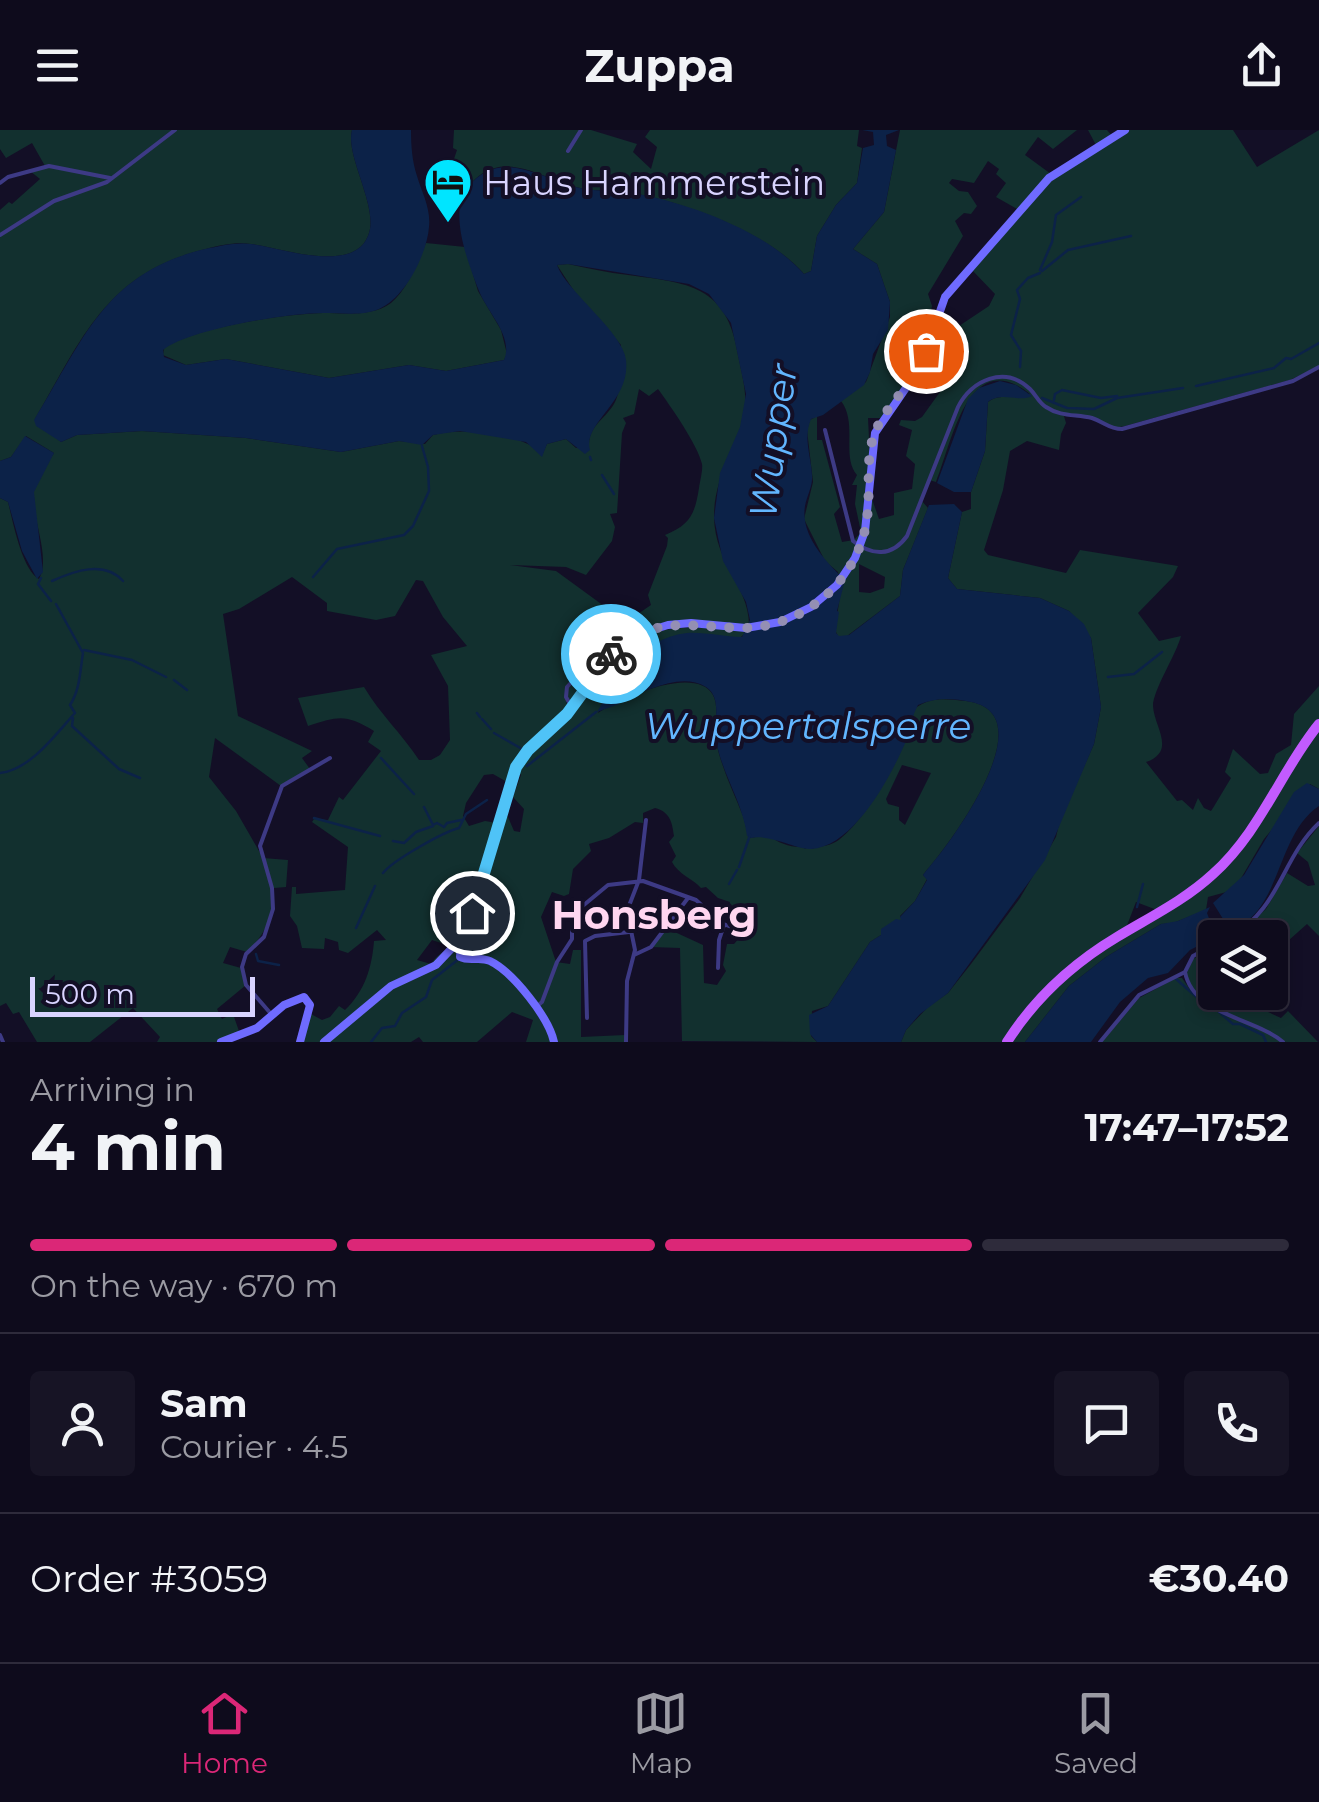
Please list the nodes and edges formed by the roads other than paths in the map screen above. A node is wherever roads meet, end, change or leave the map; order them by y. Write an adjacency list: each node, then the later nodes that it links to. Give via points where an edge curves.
1 (174, 130): 5 (street)
2 (581, 130): 4 (street)
3 (1125, 130): 10 (main road, via 1049,178 944,298 922,365 874,436)
4 (568, 151)
5 (114, 178): 6 (street, via 49,166); 7 (street, via 54,201)
6 (0, 183)
7 (0, 235)
8 (1319, 366): 10 (street, via 1293,381 1122,429 1047,408 1013,379 981,382 958,406 902,542 884,553)
9 (825, 430): 10 (street)
10 (860, 546): 12 (main road, via 842,578 797,615 762,626 683,623 638,634 607,658)
11 (623, 624): 12 (street, via 566,688)
12 (573, 706): 23 (main road, via 516,767)
13 (1319, 724): 38 (main road, via 1227,862 1189,894 1070,969)
14 (330, 758): 29 (street, via 282,786 260,848 274,909 242,967 246,984)
15 (646, 820): 17 (street)
16 (1319, 823): 19 (street)
17 (637, 882): 18 (street); 22 (street); 28 (street, via 608,885 582,905)
18 (688, 897): 20 (street); 25 (street, via 650,947)
19 (1250, 920)
20 (724, 925): 21 (street); 26 (street)
21 (734, 928)
22 (629, 932): 25 (street); 30 (street, via 585,941)
23 (460, 937): 28 (main road, via 460,957 487,959); 35 (main road, via 436,965 391,986)
24 (1198, 953): 27 (street)
25 (634, 955): 37 (street)
26 (718, 968)
27 (1185, 972): 39 (street, via 1139,995); 40 (street, via 1203,999)
28 (536, 1007): 36 (main road)
29 (272, 1014): 32 (main road, via 308,999); 34 (main road, via 254,1030)
30 (587, 1018)
31 (0, 1035): 33 (street)
32 (300, 1041)
33 (3, 1042)
34 (221, 1042)
35 (324, 1042)
36 (554, 1042)
37 (626, 1042)
38 (1007, 1042)
39 (1100, 1042)
40 (1283, 1042)

